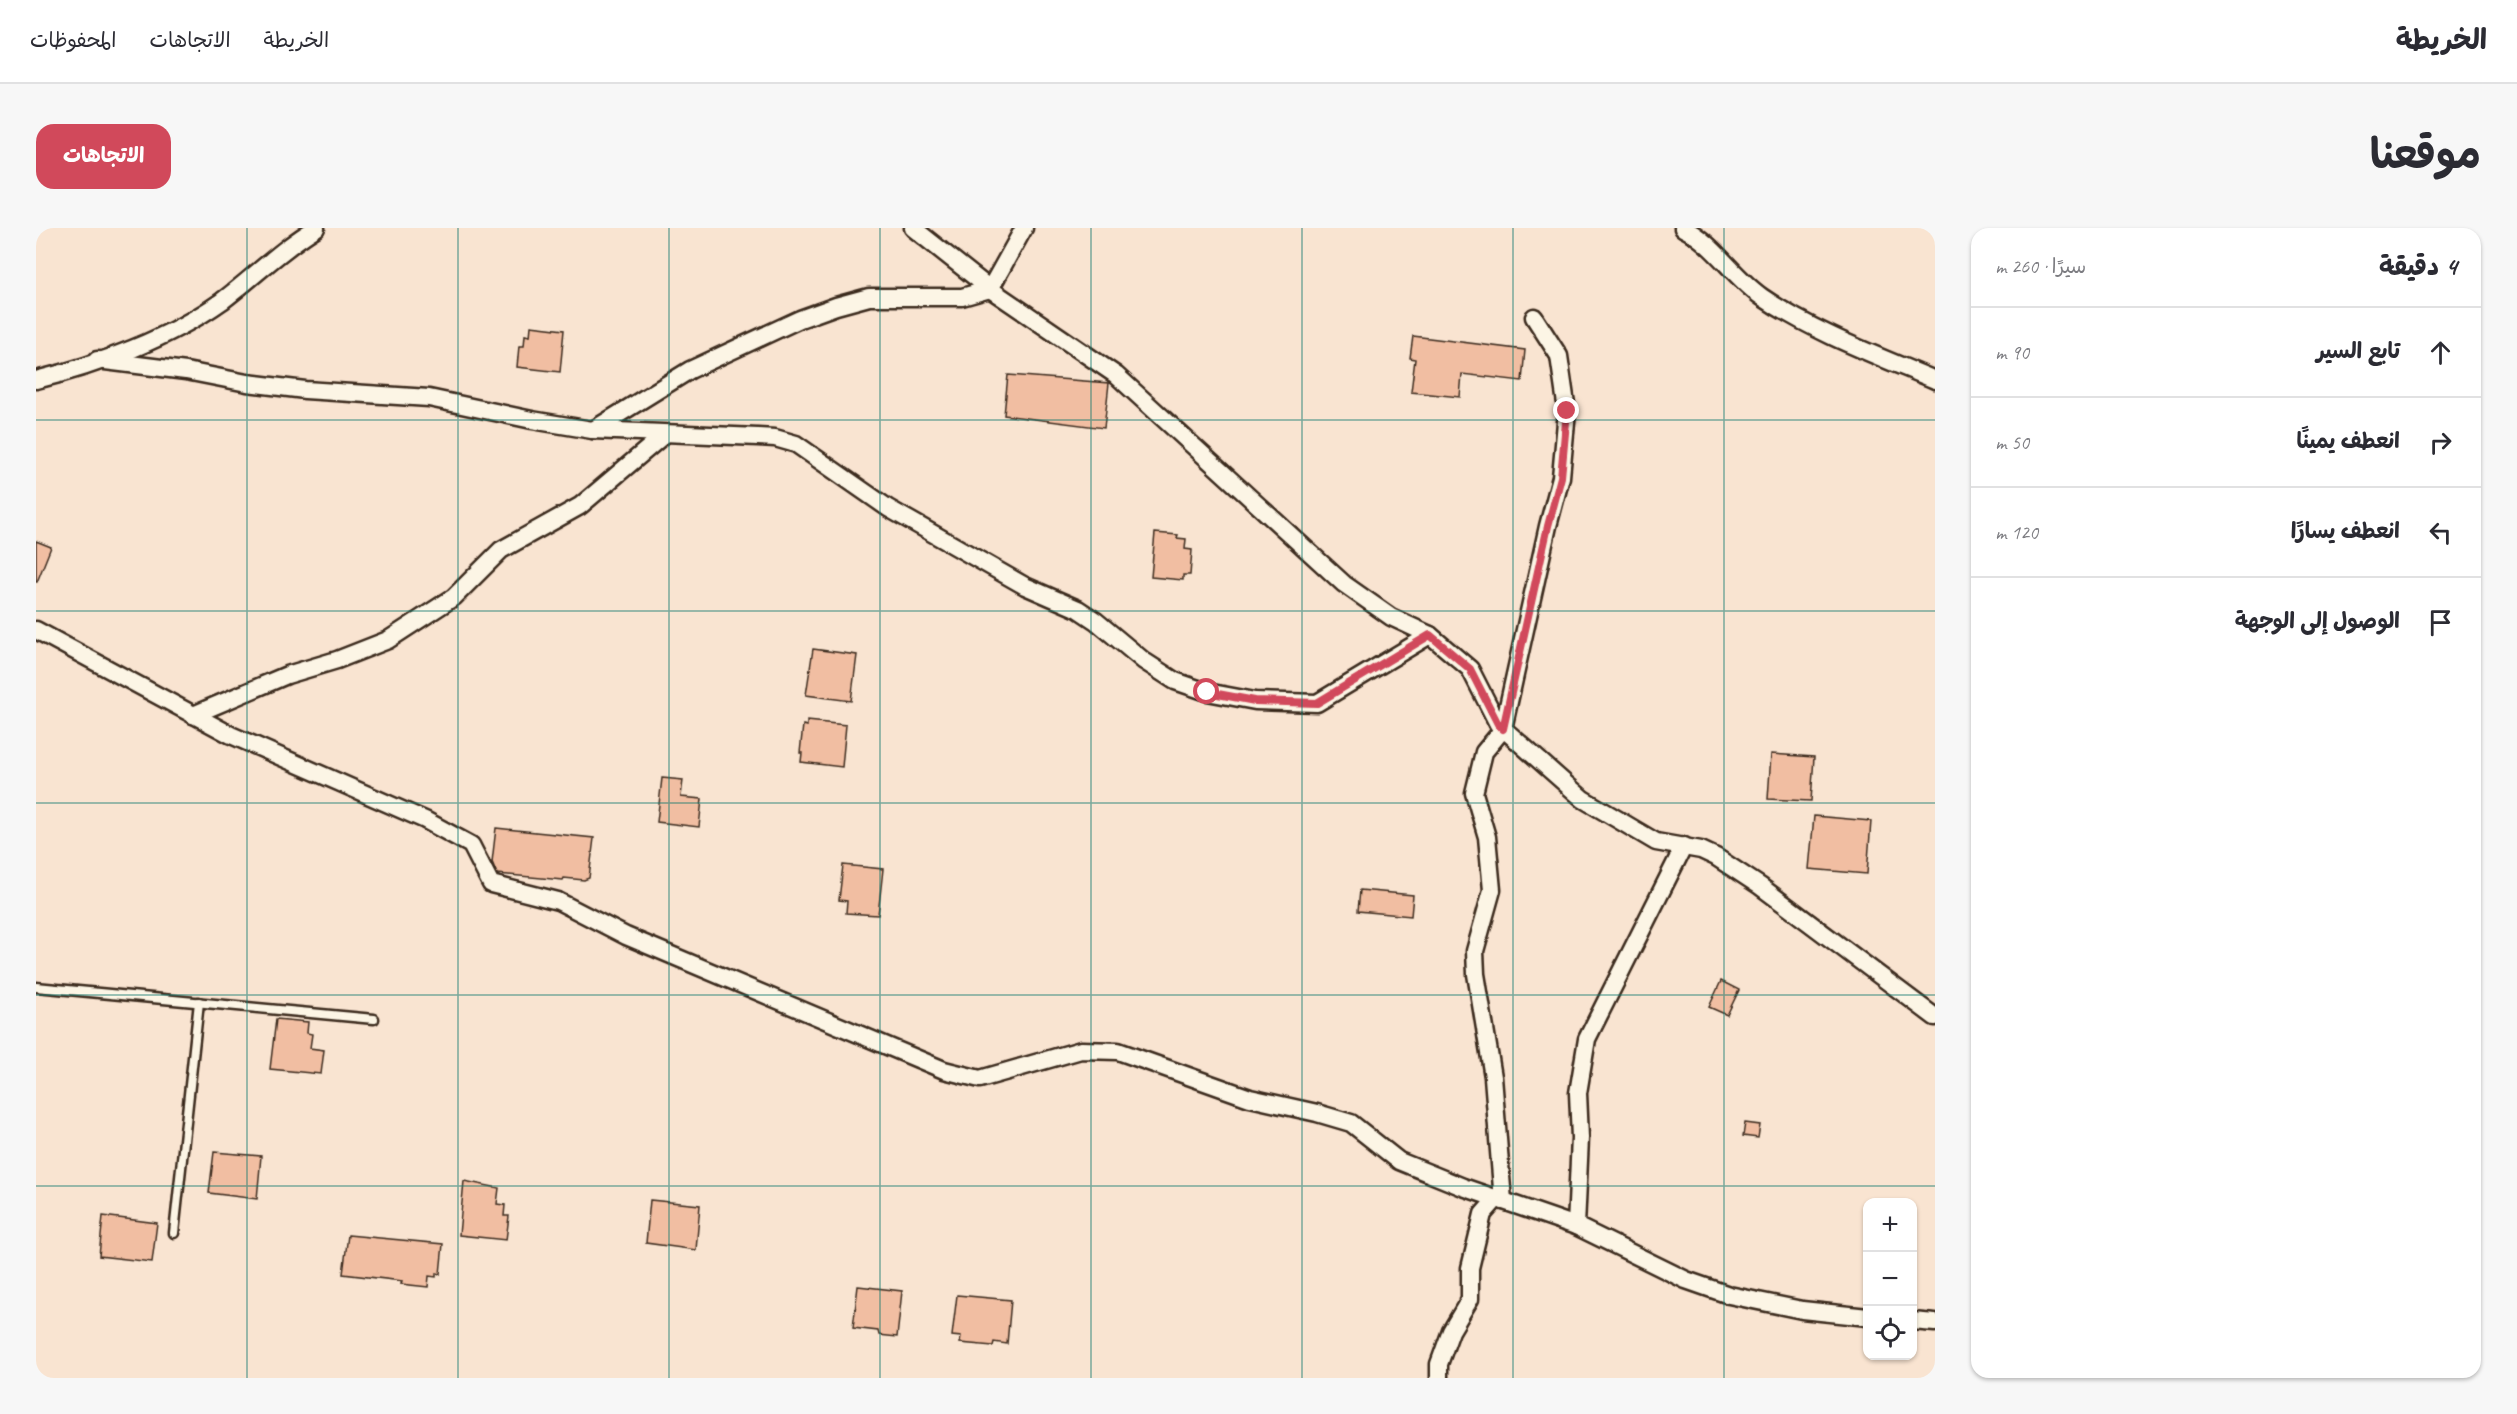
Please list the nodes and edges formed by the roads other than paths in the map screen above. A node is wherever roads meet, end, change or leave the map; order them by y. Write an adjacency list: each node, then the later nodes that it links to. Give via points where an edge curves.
1 (316, 228): 7 (street, via 181,327)
2 (913, 228): 5 (street)
3 (1024, 228): 5 (street)
4 (1683, 228): 9 (street, via 1709,247 1751,290 1781,310)
5 (990, 289): 10 (street, via 962,297 868,297 827,309 690,370); 13 (street, via 1116,375 1344,584 1391,616)
6 (1534, 317): 15 (street, via 1559,356 1567,411 1561,477)
7 (98, 360): 8 (street); 10 (street, via 282,387 429,398)
8 (36, 380)
9 (1935, 380)
10 (592, 430): 11 (street)
11 (665, 434): 13 (street, via 775,438 796,444 888,508 1016,581 1078,609 1175,681 1207,692 1255,701 1317,703); 14 (street, via 580,506 501,550 454,597 388,640 287,675)
12 (36, 630): 14 (street)
13 (1430, 635): 15 (street, via 1470,669)
14 (193, 715): 21 (street, via 425,820 471,845 491,884 558,901 636,941 944,1070 980,1079 1081,1050 1118,1051 1250,1098 1351,1123 1399,1161)
15 (1503, 729): 16 (street, via 1583,799 1656,842); 21 (street, via 1484,752 1474,793 1487,837 1492,890 1475,951 1493,1077)
16 (1684, 846): 19 (street, via 1716,857 1760,886); 22 (street, via 1587,1039 1578,1093)
17 (36, 987): 18 (lane)
18 (199, 1002): 20 (lane); 23 (lane)
19 (1935, 1017)
20 (374, 1019)
21 (1500, 1200): 22 (street); 27 (street, via 1483,1214 1470,1268 1470,1299 1451,1331 1439,1365)
22 (1576, 1226): 24 (street, via 1686,1280 1729,1295 1802,1310)
23 (174, 1233)
24 (1863, 1316)
25 (1917, 1321): 26 (street)
26 (1935, 1323)
27 (1439, 1378)

